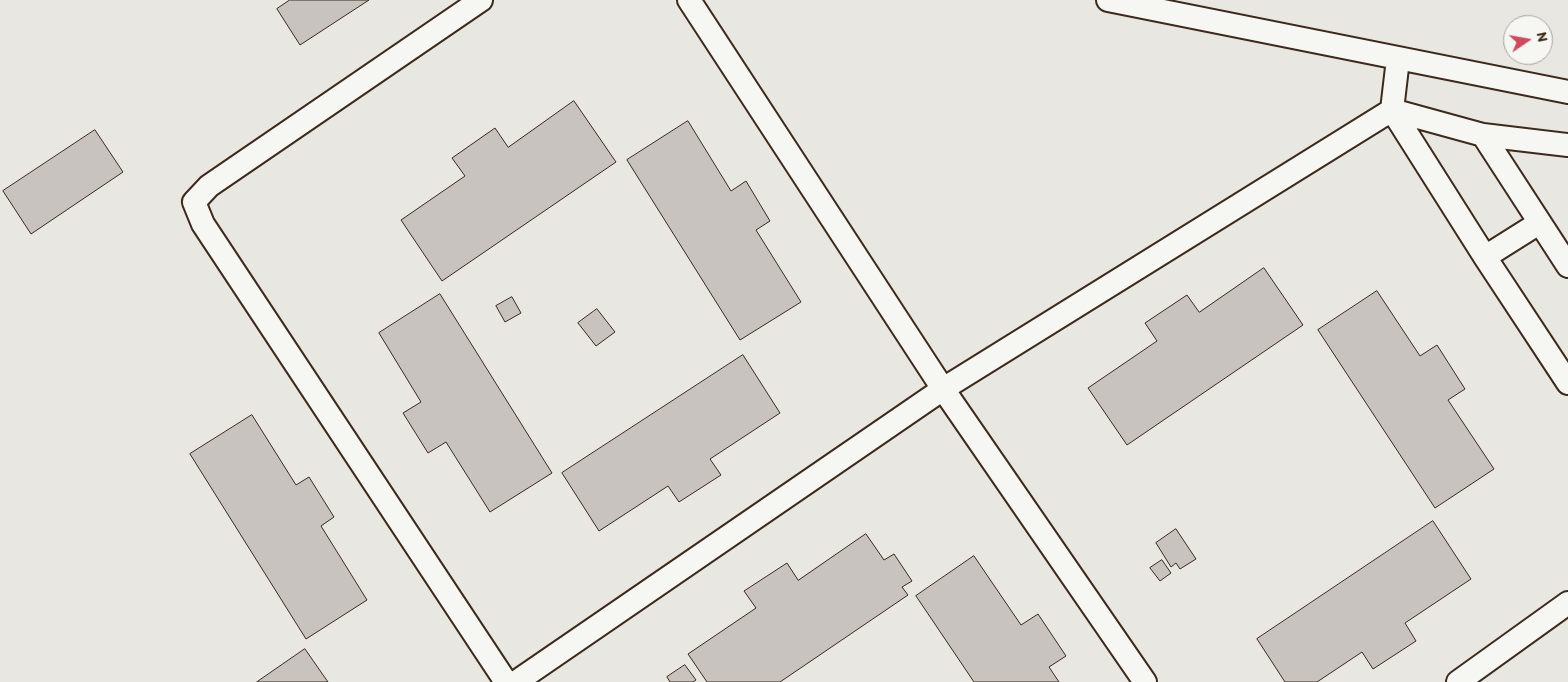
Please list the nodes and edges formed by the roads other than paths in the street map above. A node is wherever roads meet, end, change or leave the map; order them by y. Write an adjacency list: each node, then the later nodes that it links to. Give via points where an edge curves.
1 (481, 0): 15 (street, via 209,186 194,202 203,224)
2 (689, 0): 13 (street)
3 (1108, 0): 4 (street)
4 (1398, 59): 5 (street); 6 (street)
5 (1568, 92)
6 (1392, 110): 7 (street); 10 (street); 13 (street)
7 (1483, 135): 8 (street); 9 (street)
8 (1568, 146)
9 (1539, 222): 10 (street); 11 (street)
10 (1485, 257): 12 (street)
11 (1568, 266)
12 (1567, 378)
13 (943, 389): 16 (street); 17 (street)
14 (1568, 603): 18 (street)
15 (506, 682)
16 (516, 682)
17 (1145, 682)
18 (1458, 682)

